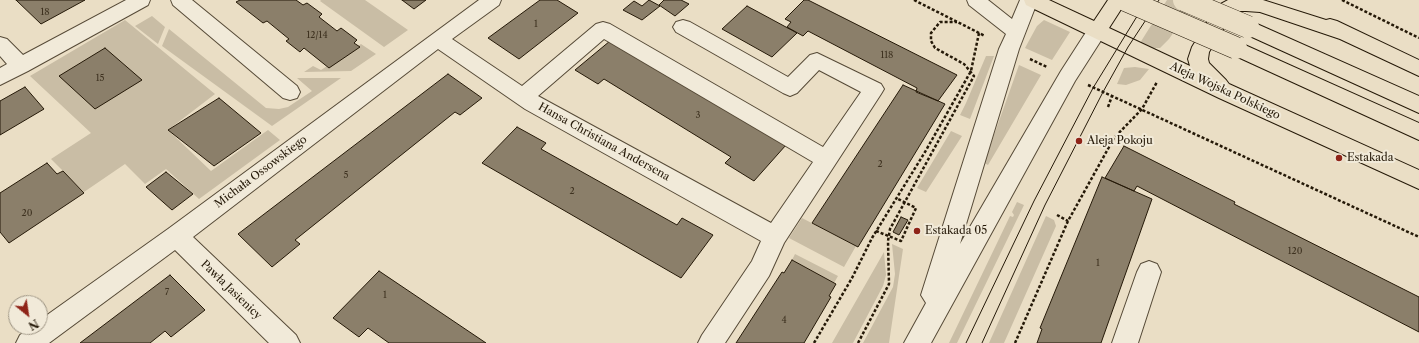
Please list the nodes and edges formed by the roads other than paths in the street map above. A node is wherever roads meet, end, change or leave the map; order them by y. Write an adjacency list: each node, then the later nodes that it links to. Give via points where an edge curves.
1 (141, 0): 19 (street)
2 (180, 0): 22 (street)
3 (492, 0): 17 (street, Michała Ossowskiego)
4 (976, 0): 15 (street)
5 (1029, 0): 15 (street)
6 (1033, 0): 12 (main road, Aleja Wojska Polskiego)
7 (1074, 0): 12 (main road)
8 (1118, 0): 14 (main road)
9 (1125, 0): 26 (main road, bridge)
10 (1184, 0): 25 (main road, bridge)
11 (1283, 0): 16 (main road)
12 (1072, 19): 14 (main road, Aleja Wojska Polskiego)
13 (684, 27): 27 (street, via 790,88 817,60 874,89)
14 (1097, 31): 24 (main road, Aleja Wojska Polskiego); 32 (street, via 1065,82)
15 (1016, 32): 32 (street, via 1006,57)
16 (1343, 33): 20 (main road); 24 (main road, via 1260,6 1240,3 1232,5 1224,11 1214,26 1199,52 1198,59 1207,75)
17 (438, 39): 29 (street, Michała Ossowskiego); 30 (street, Hansa Christiana Andersena, via 532,103)
18 (0, 44): 19 (street)
19 (20, 66): 21 (street)
20 (1419, 68)
21 (0, 77)
22 (290, 92)
23 (528, 92): 27 (street, via 603,29)
24 (1226, 92): 28 (main road, Aleja Wojska Polskiego)
25 (1419, 105)
26 (1419, 132)
27 (827, 160): 30 (street)
28 (1419, 180)
29 (176, 236): 33 (street, Michała Ossowskiego); 34 (street, Pawła Jasienicy)
30 (774, 237): 35 (street, via 761,268)
31 (1149, 272): 36 (street)
32 (919, 339)
33 (29, 343)
34 (287, 343)
35 (711, 343)
36 (1126, 343)

